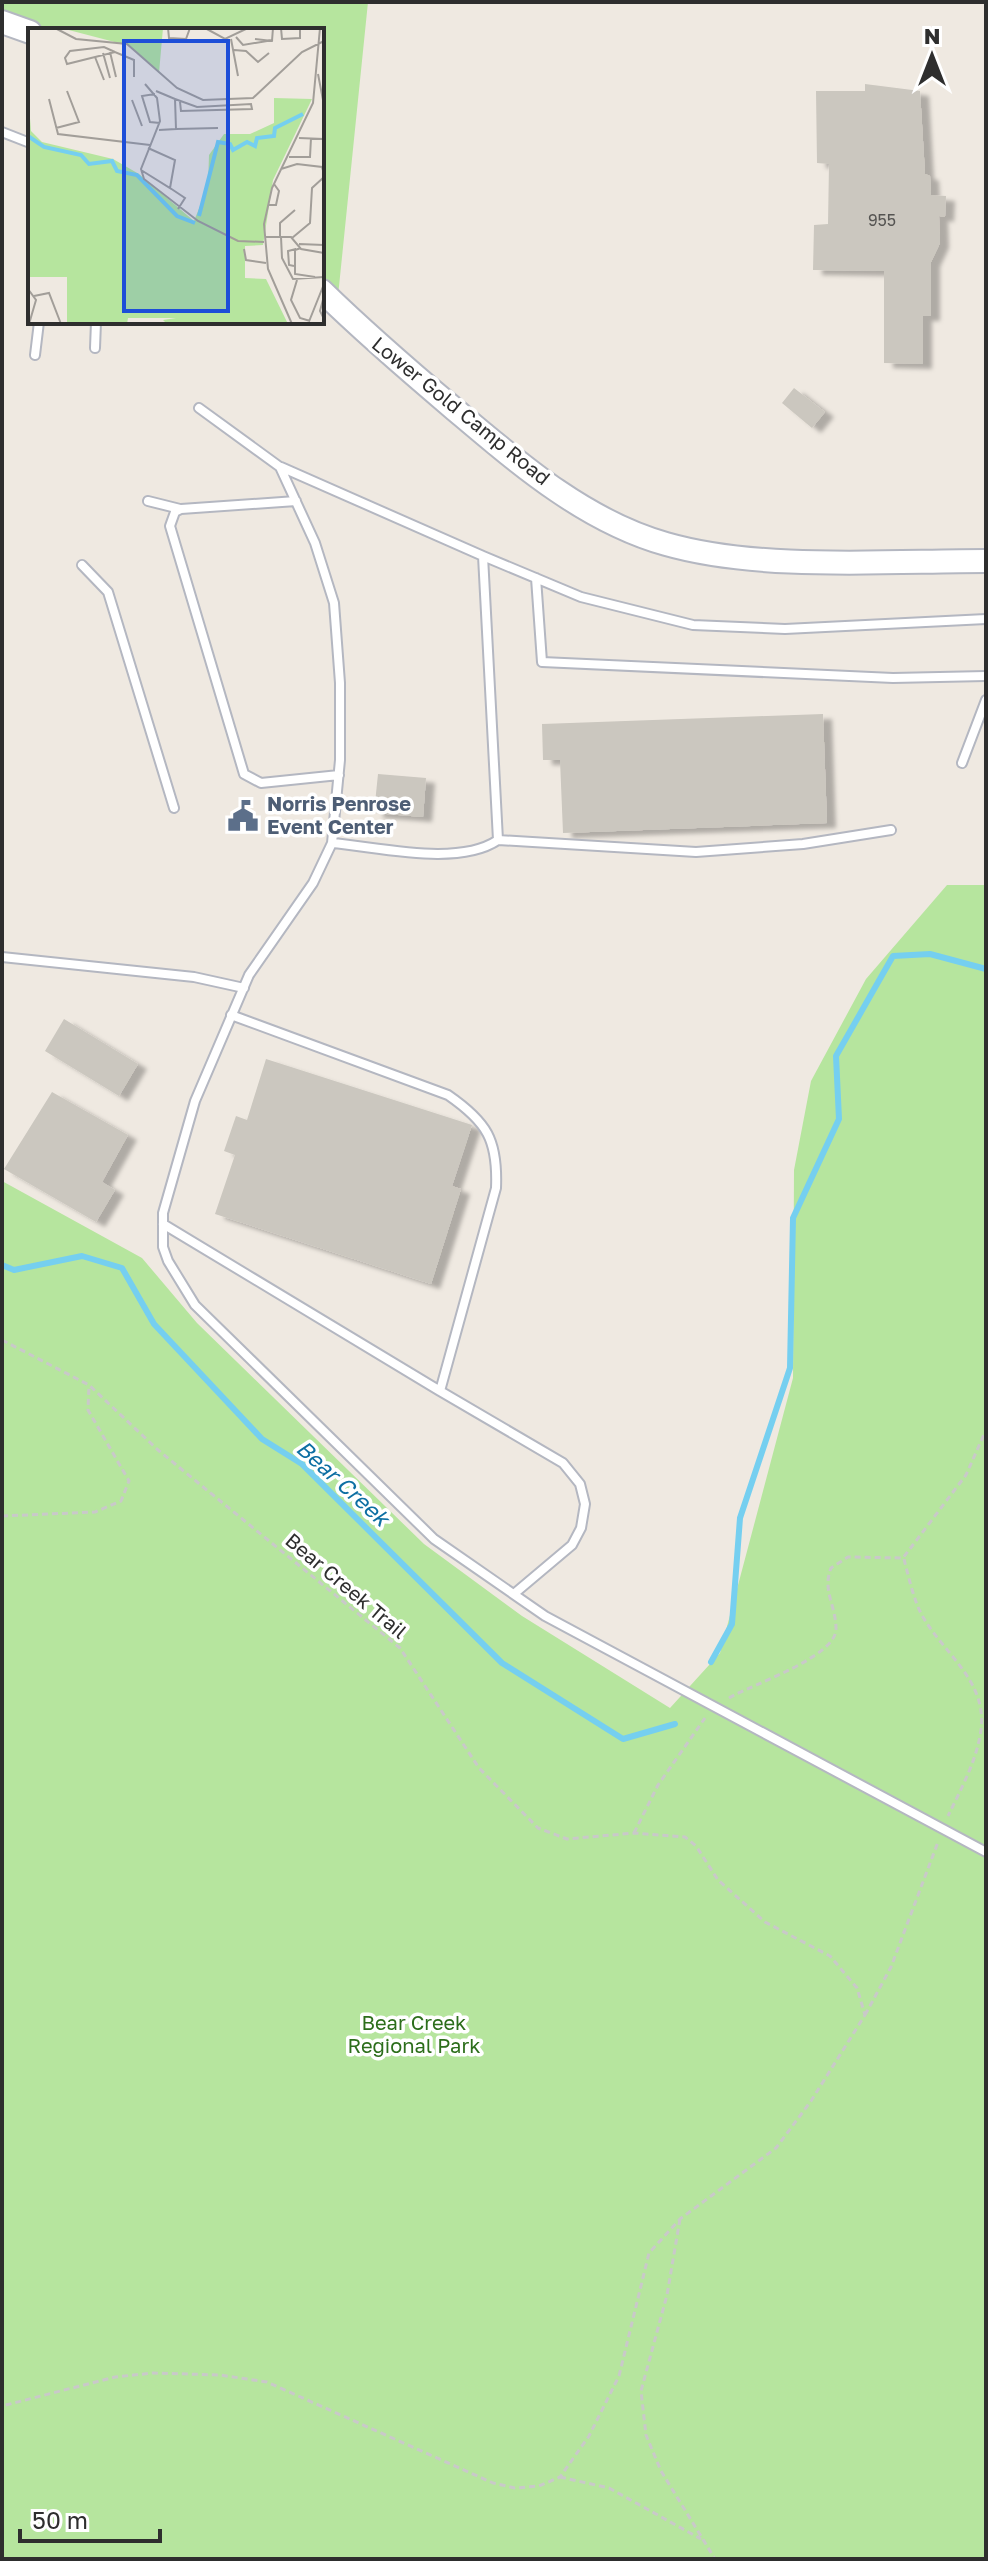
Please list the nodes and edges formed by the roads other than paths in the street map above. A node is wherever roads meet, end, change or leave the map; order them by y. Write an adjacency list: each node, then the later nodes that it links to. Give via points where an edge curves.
1 (2, 22): 2 (street)
2 (28, 31)
3 (2, 132): 4 (lane)
4 (28, 142)
5 (324, 293): 16 (street, Lower Gold Camp Road, via 504,451 573,501 634,534 668,545 749,557)
6 (39, 324): 9 (lane)
7 (96, 324): 8 (lane)
8 (95, 348)
9 (35, 355)
10 (199, 408): 11 (lane)
11 (280, 467): 13 (lane); 15 (lane)
12 (148, 501): 14 (lane)
13 (296, 501): 14 (lane); 23 (lane, via 334,603)
14 (181, 509): 23 (lane, via 170,526 244,774 261,783)
15 (483, 556): 18 (lane); 26 (lane)
16 (986, 561)
17 (82, 565): 24 (lane, via 108,592)
18 (536, 578): 19 (lane, via 581,597 693,625 785,629); 20 (lane, via 542,662 893,678)
19 (986, 619)
20 (986, 676)
21 (986, 700): 22 (lane)
22 (962, 763)
23 (339, 775): 27 (lane)
24 (174, 808)
25 (891, 830): 26 (lane, via 803,844 696,852)
26 (498, 840): 27 (lane, via 485,849 453,854)
27 (332, 843): 29 (lane, via 313,883 266,947)
28 (2, 957): 29 (lane, via 194,977)
29 (244, 988): 30 (lane)
30 (231, 1015): 31 (lane, via 195,1101); 32 (lane, via 448,1095 477,1115 489,1133 496,1188)
31 (163, 1224): 32 (lane); 33 (lane, via 168,1261 195,1305 434,1539)
32 (440, 1391): 33 (lane, via 563,1463 580,1484 585,1504 572,1545)
33 (515, 1593): 34 (lane, via 545,1616)
34 (986, 1852)

